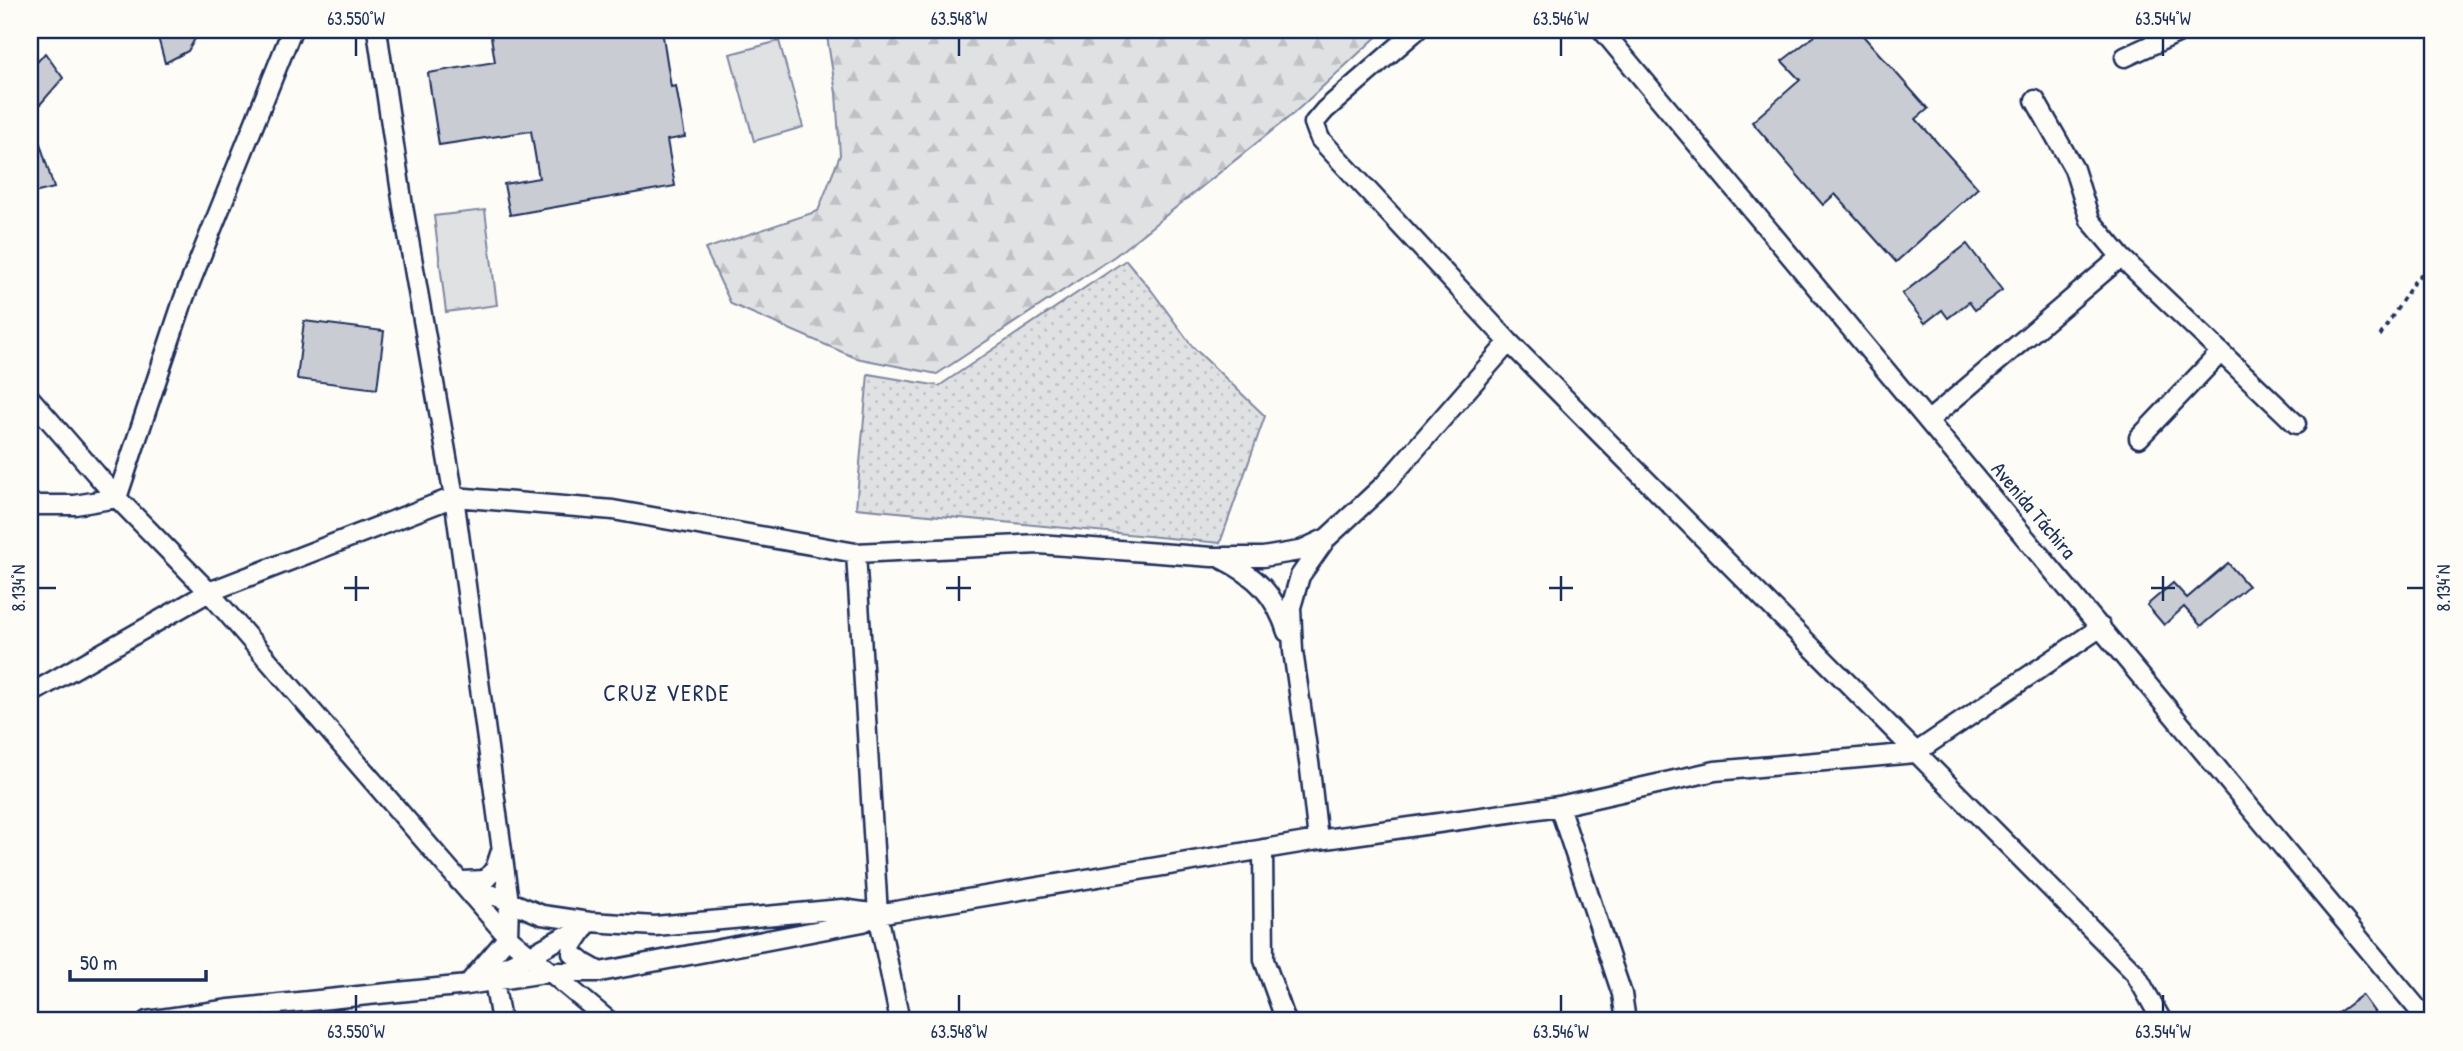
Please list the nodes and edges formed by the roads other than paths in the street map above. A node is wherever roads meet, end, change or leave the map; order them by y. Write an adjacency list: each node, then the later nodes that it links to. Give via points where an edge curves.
1 (292, 30): 16 (street, via 184,298)
2 (377, 30): 15 (street)
3 (1417, 30): 9 (street, via 1314,122 1320,139)
4 (1602, 30): 12 (street, Avenida Táchira)
5 (2184, 30): 6 (street)
6 (2125, 57)
7 (2035, 100): 8 (street, via 2074,169 2090,220)
8 (2121, 257): 10 (street); 12 (street)
9 (1509, 342): 18 (street, via 1385,484); 25 (street)
10 (2221, 352): 13 (street); 14 (street)
11 (30, 398): 16 (street)
12 (1929, 420): 22 (street, Avenida Táchira)
13 (2296, 424)
14 (2139, 438)
15 (454, 497): 19 (street, via 612,510); 21 (street); 28 (street)
16 (117, 498): 17 (street, via 75,505); 21 (street)
17 (30, 505)
18 (1326, 538): 20 (street, via 1299,551); 23 (street, via 1300,576 1291,607)
19 (856, 553): 20 (street, via 1039,544); 32 (street)
20 (1219, 557): 23 (street, via 1247,571 1262,586 1281,615)
21 (209, 592): 24 (street); 30 (street)
22 (2101, 627): 25 (street); 40 (street, Avenida Táchira)
23 (1293, 650): 27 (street)
24 (30, 694)
25 (1915, 753): 26 (street, via 1715,771); 47 (street, via 2134,973)
26 (1559, 806): 27 (street); 46 (street, via 1622,994)
27 (1318, 840): 29 (street)
28 (502, 847): 30 (street, via 495,869 485,880); 31 (street)
29 (1263, 849): 32 (street); 45 (street, via 1264,960)
30 (459, 881): 31 (street); 34 (street)
31 (509, 902): 33 (street, via 542,915); 34 (street)
32 (878, 914): 33 (street, via 842,909 655,926); 37 (street, via 863,922); 44 (street)
33 (590, 922): 35 (street); 37 (street, via 572,953)
34 (508, 937): 35 (street); 39 (street)
35 (531, 956): 36 (street); 39 (street)
36 (551, 972): 37 (street); 38 (street); 43 (street)
37 (600, 972)
38 (494, 981): 39 (street); 42 (street)
39 (467, 985): 41 (street)
40 (2425, 1016)
41 (147, 1021)
42 (501, 1021)
43 (609, 1021)
44 (900, 1021)
45 (1286, 1021)
46 (1626, 1021)
47 (2162, 1021)

